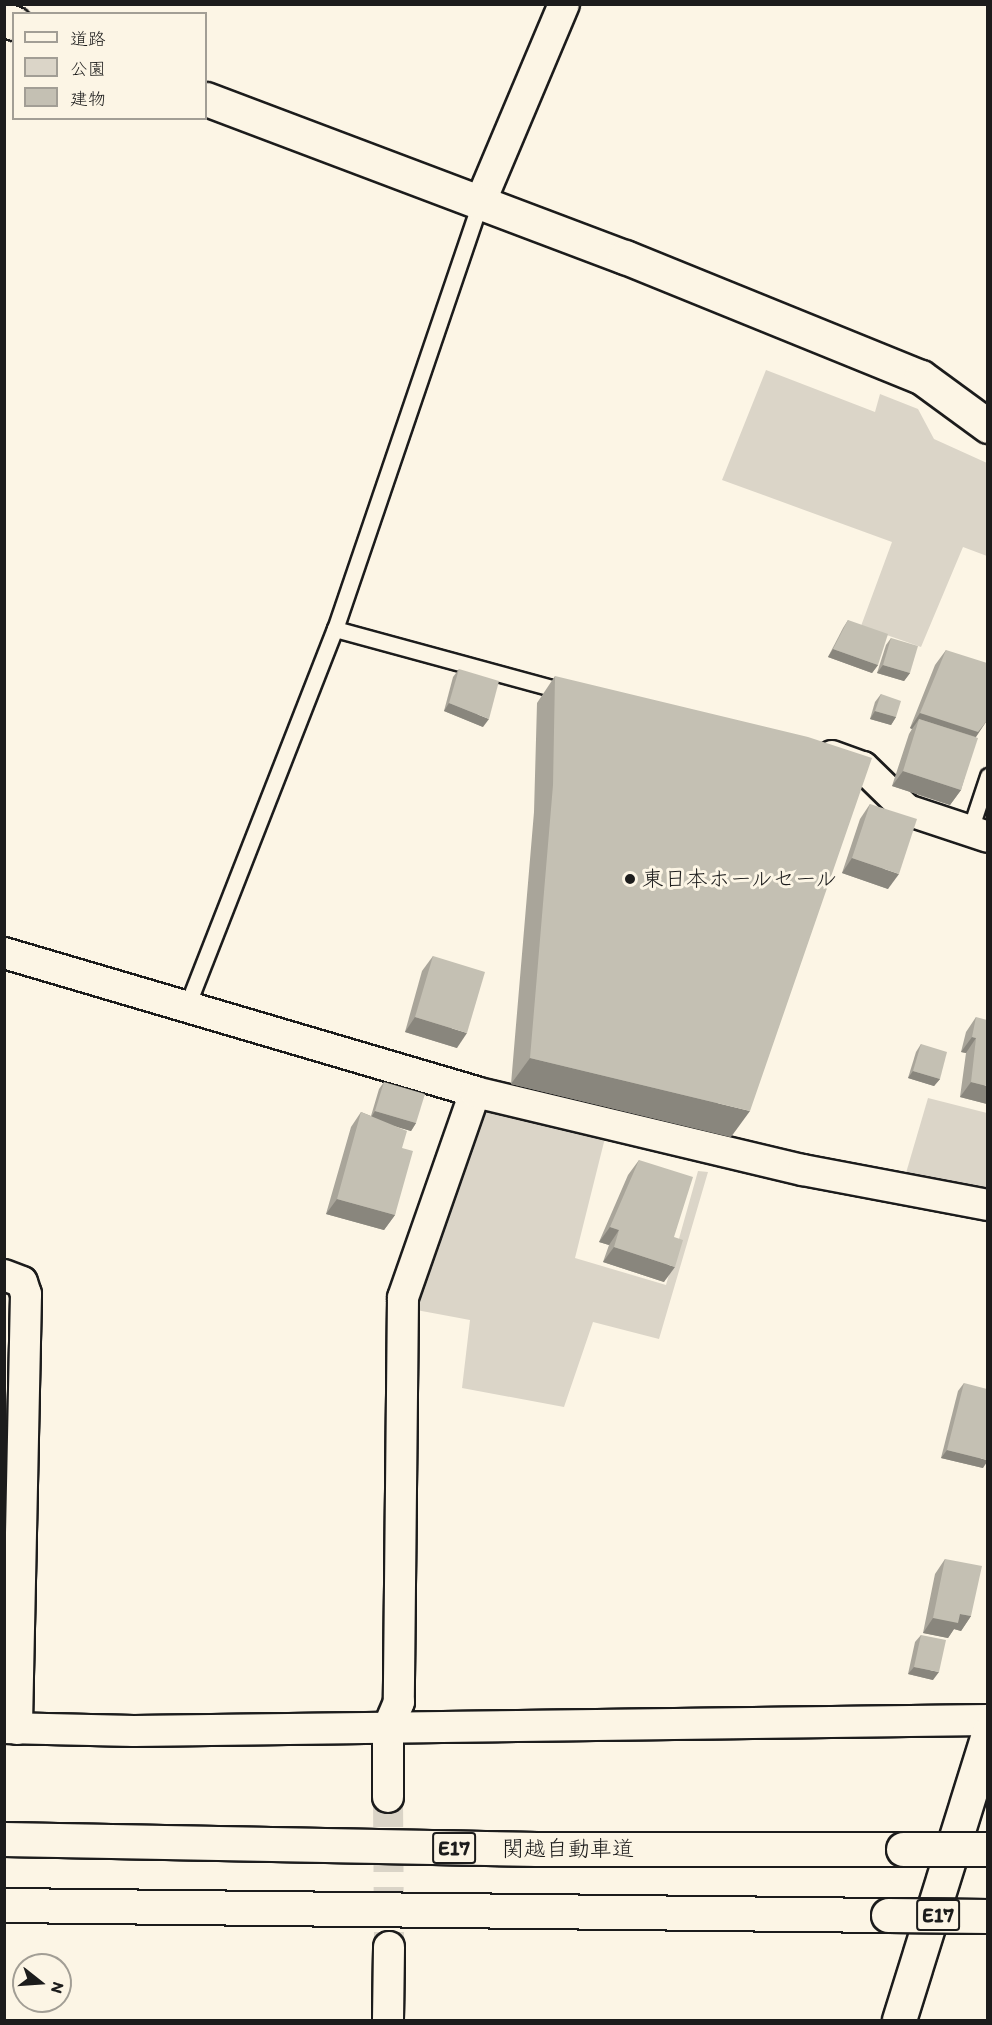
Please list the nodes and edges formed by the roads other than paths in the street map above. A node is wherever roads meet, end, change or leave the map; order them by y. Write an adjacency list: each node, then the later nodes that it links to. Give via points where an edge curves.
1 (564, 4): 3 (street)
2 (207, 99): 3 (main road)
3 (480, 203): 4 (main road, via 921,377); 5 (lane)
4 (987, 426)
5 (335, 629): 6 (lane); 11 (lane)
6 (561, 690)
7 (800, 748): 9 (street, via 855,762 907,810)
8 (987, 776): 9 (lane)
9 (979, 834)
10 (4, 953): 11 (street)
11 (187, 1006): 12 (street)
12 (475, 1092): 13 (street, via 803,1170); 16 (street, via 404,1298 399,1702)
13 (987, 1205)
14 (4, 1275): 17 (street, via 22,1282 26,1294)
15 (987, 1720): 16 (street)
16 (388, 1728): 17 (street); 19 (street)
17 (11, 1729)
18 (987, 1734): 26 (main road)
19 (388, 1797)
20 (4, 1839): 21 (main road, 関越自動車道 / E17, bridge)
21 (987, 1849)
22 (4, 1905): 23 (main road, E17, bridge)
23 (987, 1916)
24 (389, 1947): 25 (street)
25 (388, 2020)
26 (899, 2020)

